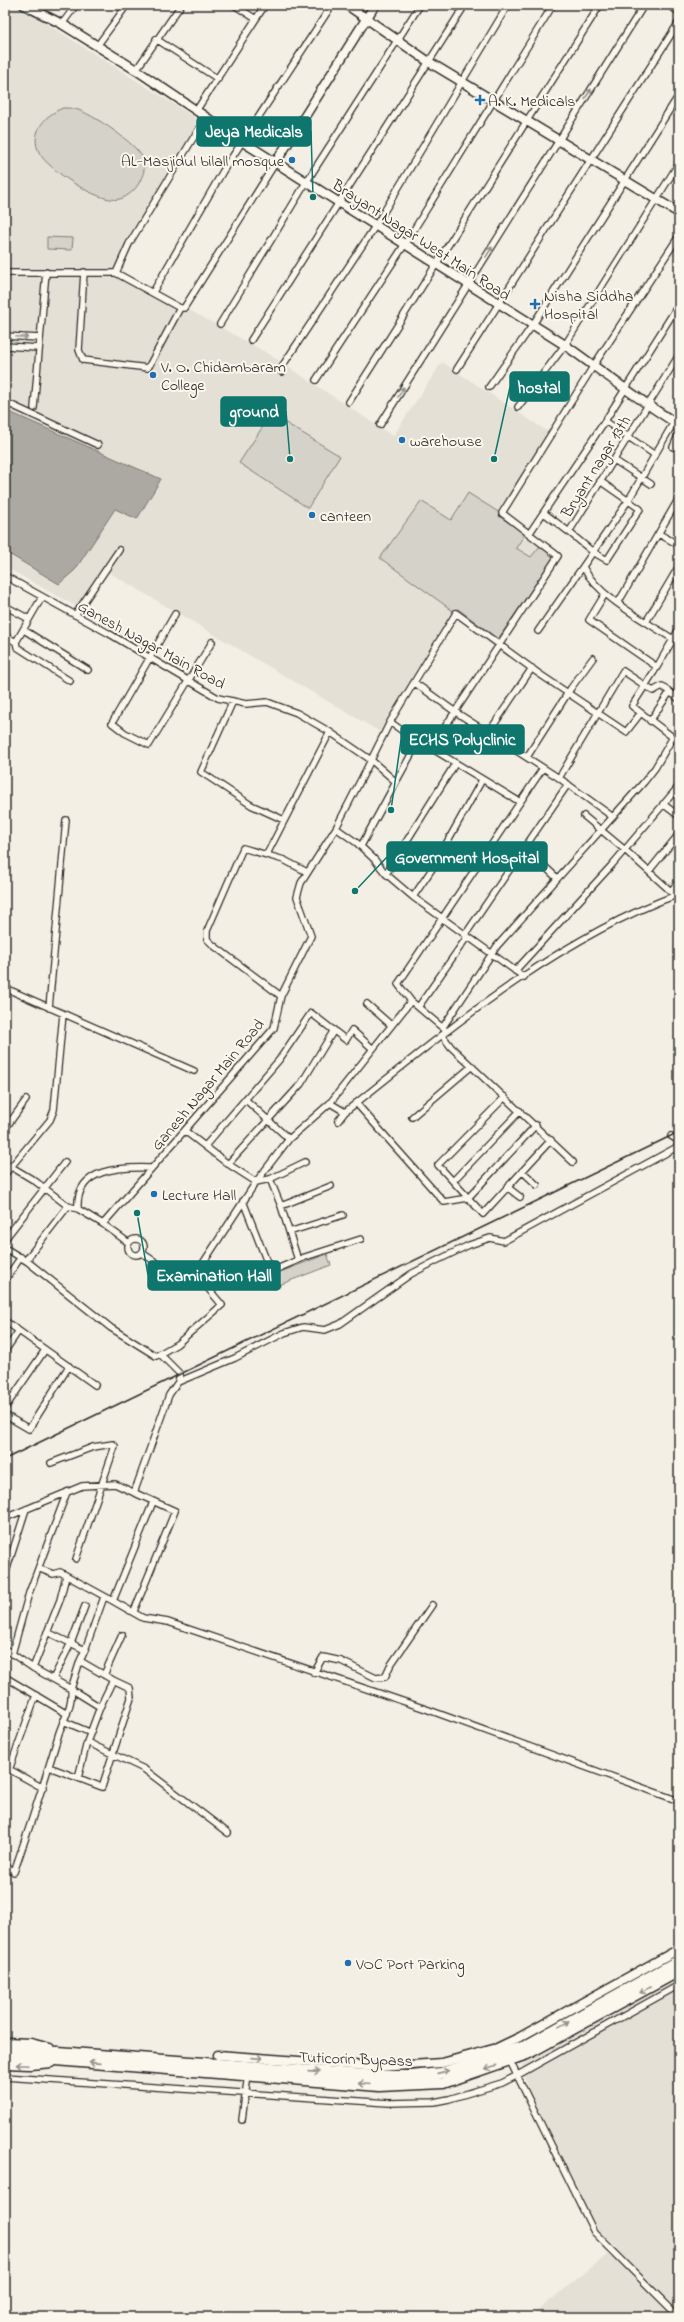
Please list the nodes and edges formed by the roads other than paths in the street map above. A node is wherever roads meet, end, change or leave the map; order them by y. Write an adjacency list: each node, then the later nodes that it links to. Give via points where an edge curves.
1 (24, 5): 21 (street, Brayant Nagar West Main Road)
2 (76, 5): 21 (street)
3 (127, 5): 24 (street)
4 (182, 5): 22 (street)
5 (234, 5): 18 (street)
6 (265, 5): 18 (street)
7 (332, 5): 35 (street)
8 (348, 5): 19 (street)
9 (375, 5): 19 (street)
10 (420, 5): 23 (street)
11 (465, 5): 25 (street)
12 (508, 5): 28 (street)
13 (554, 5): 30 (street)
14 (600, 5): 33 (street)
15 (644, 5): 34 (street, one-way to 15)
16 (668, 5): 17 (street)
17 (679, 12)
18 (256, 19): 27 (street)
19 (366, 19): 23 (street); 37 (street)
20 (679, 22): 36 (street)
21 (62, 24): 24 (street, Brayant Nagar West Main Road)
22 (156, 39): 26 (street); 27 (street)
23 (398, 40): 25 (street); 40 (street)
24 (97, 46): 26 (street, Brayant Nagar West Main Road)
25 (429, 62): 28 (street); 42 (street)
26 (136, 70): 31 (street, Brayant Nagar West Main Road)
27 (218, 78): 31 (street)
28 (461, 82): 30 (street); 44 (street)
29 (679, 95): 39 (street)
30 (494, 102): 33 (street); 46 (street)
31 (196, 111): 32 (street, Brayant Nagar West Main Road)
32 (206, 117): 35 (street, Brayant Nagar West Main Road); 51 (street, via 129,244)
33 (526, 122): 34 (street); 47 (street)
34 (559, 139): 36 (street); 52 (street, one-way to 34)
35 (243, 142): 37 (street, Brayant Nagar West Main Road); 53 (street, via 200,207)
36 (592, 160): 39 (street); 54 (street)
37 (276, 162): 40 (street, Brayant Nagar West Main Road); 56 (street, via 184,308)
38 (679, 163): 41 (street)
39 (624, 180): 41 (street); 58 (street)
40 (307, 181): 42 (street, Brayant Nagar West Main Road); 57 (street)
41 (656, 198): 43 (street); 63 (street)
42 (341, 203): 44 (street, Brayant Nagar West Main Road); 61 (street)
43 (679, 212)
44 (376, 225): 46 (street, Brayant Nagar West Main Road); 68 (street, via 282,365)
45 (679, 236): 66 (street)
46 (405, 244): 47 (street, Brayant Nagar West Main Road); 69 (street)
47 (435, 263): 52 (street, Brayant Nagar West Main Road); 73 (street)
48 (46, 272): 49 (street); 50 (street); 60 (street)
49 (84, 272): 51 (street); 56 (street, via 79,350 83,360 148,368)
50 (5, 273)
51 (116, 273): 53 (street)
52 (468, 285): 54 (street, Brayant Nagar West Main Road); 79 (street, one-way to 52)
53 (153, 292): 56 (street)
54 (499, 304): 58 (street, Brayant Nagar West Main Road); 67 (street)
55 (679, 304): 71 (street)
56 (180, 308)
57 (220, 324)
58 (532, 326): 63 (street, Brayant Nagar West Main Road); 70 (street)
59 (5, 336): 60 (street, one-way to 60)
60 (40, 338): 64 (street)
61 (251, 340)
62 (5, 346): 64 (street)
63 (565, 346): 66 (street, Brayant Nagar West Main Road); 75 (street)
64 (38, 348): 76 (street)
65 (679, 355): 74 (street, Bryant nagar 13th)
66 (594, 366): 71 (street, Brayant Nagar West Main Road); 93 (street, via 502,513)
67 (457, 369)
68 (282, 372)
69 (316, 380)
70 (489, 387)
71 (626, 389): 74 (street, Brayant Nagar West Main Road); 77 (street)
72 (5, 402): 82 (street)
73 (349, 402)
74 (647, 406): 78 (street, Brayant Nagar West Main Road); 81 (street, Bryant nagar 13th)
75 (518, 407)
76 (34, 408)
77 (606, 421): 81 (street); 91 (street)
78 (677, 424): 84 (street)
79 (380, 425)
80 (679, 433): 83 (street)
81 (628, 438): 84 (street); 85 (street, Bryant nagar 13th)
82 (98, 445)
83 (673, 447)
84 (655, 456): 86 (street)
85 (614, 460): 86 (street); 87 (street, Bryant nagar 13th)
86 (643, 478): 88 (street); 90 (street)
87 (600, 481): 90 (street); 92 (street, Bryant nagar 13th)
88 (651, 484)
89 (679, 498): 94 (street)
90 (628, 501): 97 (street); 97 (street, via 640,509 607,560)
91 (544, 513): 92 (street); 93 (street)
92 (569, 532): 97 (street, Bryant nagar 13th)
93 (529, 534): 116 (street, via 558,556)
94 (659, 534): 95 (street); 103 (street)
95 (679, 545)
96 (119, 550): 106 (street)
97 (593, 552): 99 (street)
98 (679, 566): 108 (street)
99 (583, 567): 101 (street); 111 (street)
100 (5, 576): 102 (street, Ganesh Nagar Main Road)
101 (605, 594): 103 (street); 119 (street, via 589,620)
102 (42, 597): 106 (street, Ganesh Nagar Main Road); 107 (street)
103 (618, 603): 108 (street)
104 (5, 606): 107 (street)
105 (175, 614): 117 (street)
106 (75, 615): 117 (street, Ganesh Nagar Main Road)
107 (29, 620): 110 (street)
108 (646, 622): 113 (street)
109 (679, 629): 113 (street)
110 (24, 630): 114 (street); 121 (street)
111 (538, 631)
112 (5, 636): 114 (street)
113 (676, 637): 119 (street)
114 (16, 642): 123 (street, via 17,647)
115 (212, 642): 122 (street)
116 (499, 643): 120 (street); 124 (street, via 456,613); 130 (street)
117 (149, 656): 122 (street, Ganesh Nagar Main Road); 122 (street, via 112,723 125,733 149,745)
118 (593, 658): 127 (street)
119 (657, 667): 125 (street)
120 (532, 668): 127 (street); 136 (street)
121 (88, 670)
122 (189, 680): 129 (street, Ganesh Nagar Main Road, via 218,698)
123 (70, 681)
124 (415, 682): 130 (street); 134 (street)
125 (645, 686): 126 (street, via 655,692 662,686); 131 (street, via 623,671); 132 (street, via 632,706)
126 (670, 692): 128 (street); 133 (street)
127 (568, 693): 131 (street); 141 (street)
128 (679, 699)
129 (233, 701): 135 (street, Ganesh Nagar Main Road, via 246,704 267,702 297,713); 156 (street, via 201,772 251,805)
130 (454, 711): 136 (street); 140 (street)
131 (598, 713): 132 (street, via 626,732); 145 (street)
132 (640, 714): 133 (street)
133 (650, 721): 137 (street)
134 (390, 722): 138 (street); 142 (street)
135 (330, 732): 142 (street, Ganesh Nagar Main Road); 156 (street)
136 (489, 732): 141 (street)
137 (673, 737): 139 (street); 154 (street, via 655,768)
138 (418, 742): 140 (street); 147 (street)
139 (679, 742)
140 (431, 748): 143 (street)
141 (528, 756): 144 (street)
142 (371, 760): 147 (street); 157 (street, Ganesh Nagar Main Road)
143 (455, 764): 146 (street); 166 (street)
144 (543, 768): 145 (street); 150 (street)
145 (559, 778): 148 (street)
146 (482, 780): 150 (street); 170 (street, via 432,869)
147 (396, 782): 160 (street)
148 (568, 784): 154 (street); 161 (street)
149 (679, 786): 151 (street)
150 (520, 802): 171 (street)
151 (663, 804): 153 (street); 162 (street)
152 (584, 816): 158 (street)
153 (679, 816)
154 (613, 817): 158 (street)
155 (66, 820): 181 (street)
156 (284, 820): 163 (street)
157 (336, 828): 160 (street); 165 (street, Ganesh Nagar Main Road)
158 (601, 830): 162 (street); 167 (street)
159 (679, 834): 164 (street)
160 (361, 846): 166 (street)
161 (525, 848): 167 (street); 172 (street)
162 (625, 850): 164 (street); 174 (street)
163 (267, 854): 165 (street); 177 (street, via 244,848 206,930 207,938)
164 (648, 871): 169 (street)
165 (307, 872): 177 (street, Ganesh Nagar Main Road, via 298,897 312,936)
166 (386, 874): 170 (street)
167 (557, 878): 173 (street)
168 (679, 882): 169 (street)
169 (675, 893): 175 (street, via 604,926)
170 (413, 897): 171 (street)
171 (441, 918): 172 (street); 178 (street, via 398,984)
172 (466, 936): 173 (street); 180 (street)
173 (491, 954): 174 (street); 185 (street)
174 (515, 971): 175 (street)
175 (524, 977): 185 (street)
176 (5, 988): 181 (street)
177 (282, 996): 201 (street, Ganesh Nagar Main Road, via 274,1028)
178 (411, 1001): 180 (street); 183 (street)
179 (367, 1004): 183 (street)
180 (419, 1006): 185 (street)
181 (49, 1008): 182 (street)
182 (63, 1014): 188 (street); 212 (street, via 54,1110 50,1120)
183 (391, 1025): 186 (street)
184 (334, 1030): 186 (street, via 346,1040 352,1030); 191 (street, via 310,1013 279,1060); 197 (street, via 301,1084)
185 (444, 1031): 187 (street, via 451,1047); 193 (street)
186 (372, 1049): 192 (street)
187 (472, 1066): 189 (street); 196 (street)
188 (194, 1071)
189 (505, 1096): 194 (street); 217 (street, via 438,1165)
190 (26, 1100): 200 (street)
191 (246, 1100): 197 (street); 206 (street)
192 (330, 1102): 195 (street); 203 (street)
193 (356, 1103): 195 (street); 224 (street, via 444,1202)
194 (520, 1111): 199 (street); 217 (street)
195 (345, 1112): 198 (street)
196 (412, 1116)
197 (268, 1121): 203 (street); 211 (street)
198 (338, 1121)
199 (536, 1125): 204 (street); 224 (street)
200 (5, 1129)
201 (185, 1131): 206 (street); 213 (street, Ganesh Nagar Main Road)
202 (671, 1136): 205 (street)
203 (289, 1140): 218 (street)
204 (551, 1140): 210 (street); 214 (street)
205 (679, 1141)
206 (205, 1146): 211 (street)
207 (679, 1146): 249 (street, via 504,1241 490,1238 469,1245 411,1274 340,1324 325,1330 303,1327 284,1333 235,1358)
208 (65, 1162): 222 (street)
209 (305, 1162): 216 (street)
210 (573, 1162)
211 (228, 1164): 218 (street)
212 (8, 1165): 215 (street); 222 (street)
213 (151, 1168): 228 (street, via 122,1167 102,1172 87,1181 77,1198); 230 (street, Ganesh Nagar Main Road)
214 (522, 1171): 219 (street); 221 (street)
215 (5, 1174)
216 (270, 1179): 218 (street); 227 (street)
217 (453, 1181): 224 (street)
218 (256, 1182): 225 (street)
219 (537, 1185)
220 (331, 1186): 227 (street)
221 (507, 1187): 223 (street); 224 (street, via 483,1214)
222 (46, 1188): 226 (street); 232 (street)
223 (520, 1197)
224 (468, 1198)
225 (244, 1201): 239 (street); 240 (street)
226 (68, 1206): 228 (street); 237 (street)
227 (281, 1206): 231 (street)
228 (78, 1209): 230 (street)
229 (343, 1215): 231 (street)
230 (103, 1224): 234 (street)
231 (290, 1232): 238 (street)
232 (5, 1239)
233 (361, 1239): 238 (street)
234 (129, 1243): 236 (street, via 128,1250 131,1253); 236 (street, via 135,1239 141,1241 144,1247)
235 (5, 1248): 237 (street)
236 (142, 1253): 240 (street, via 168,1270)
237 (23, 1259): 241 (street); 247 (street, via 112,1328 156,1356)
238 (298, 1260): 239 (street)
239 (270, 1272): 242 (street)
240 (196, 1274): 247 (street, via 222,1305 177,1344)
241 (5, 1280)
242 (276, 1285)
243 (5, 1321): 244 (street)
244 (18, 1332): 245 (street); 246 (street)
245 (5, 1350)
246 (45, 1350): 248 (street); 251 (street)
247 (160, 1354): 249 (street, via 180,1374)
248 (69, 1366): 250 (street); 252 (street, via 29,1429)
249 (178, 1382): 256 (street, via 169,1395)
250 (95, 1385)
251 (5, 1408)
252 (5, 1415)
253 (51, 1463): 254 (street, via 93,1447 112,1444 115,1446)
254 (101, 1485): 255 (street, via 82,1486); 256 (street, via 114,1484); 261 (street)
255 (67, 1492): 258 (street); 262 (street)
256 (134, 1493): 257 (street)
257 (153, 1502): 266 (street); 269 (street, via 175,1511)
258 (26, 1510): 259 (street); 260 (street)
259 (5, 1518)
260 (7, 1559): 263 (street)
261 (76, 1559)
262 (40, 1569): 264 (street, via 53,1574 60,1572); 275 (street, via 29,1593)
263 (5, 1575)
264 (66, 1576): 265 (street); 270 (street)
265 (104, 1597): 266 (street); 274 (street)
266 (113, 1601): 269 (street)
267 (432, 1605): 278 (street, via 385,1677 376,1678 341,1661 323,1657)
268 (85, 1606): 272 (street)
269 (134, 1611): 278 (street, via 143,1618 168,1622)
270 (47, 1632): 272 (street); 277 (street)
271 (122, 1635): 279 (street)
272 (70, 1643): 274 (street); 281 (street)
273 (5, 1649): 275 (street)
274 (84, 1650): 276 (street)
275 (12, 1654): 277 (street)
276 (80, 1661): 279 (street); 283 (street)
277 (33, 1668): 281 (street)
278 (314, 1673): 295 (street, via 426,1709)
279 (104, 1675): 282 (street)
280 (5, 1678): 284 (street)
281 (53, 1679): 283 (street)
282 (112, 1680): 285 (street); 290 (street, via 130,1688 132,1698)
283 (71, 1689): 285 (street); 286 (street, via 71,1705)
284 (36, 1695): 286 (street); 292 (street)
285 (100, 1707): 288 (street)
286 (67, 1714): 287 (street)
287 (63, 1721): 288 (street); 291 (street)
288 (89, 1732): 289 (street)
289 (87, 1742): 290 (street); 293 (street)
290 (112, 1753): 293 (street, via 102,1787); 296 (street, via 144,1770)
291 (49, 1767): 293 (street); 294 (street)
292 (7, 1769): 294 (street)
293 (78, 1778)
294 (43, 1788): 297 (street, via 14,1872)
295 (679, 1801)
296 (228, 1833)
297 (5, 1864)
298 (679, 1949): 304 (street, one-way to 298, via 379,2067 442,2063 497,2048 520,2037)
299 (679, 1960): 306 (highway, Tuticorin Bypass, one-way to 299, via 379,2076 441,2073 525,2046)
300 (679, 1971): 307 (highway, Tuticorin Bypass, one-way to 307)
301 (679, 1985): 310 (street)
302 (5, 2042): 306 (street, via 31,2043)
303 (5, 2048): 306 (highway, Tuticorin Bypass)
304 (218, 2055)
305 (5, 2056): 306 (highway, Tuticorin Bypass)
306 (66, 2057): 308 (street, one-way to 308, via 30,2065); 309 (highway, Tuticorin Bypass, one-way to 306)
307 (510, 2061): 309 (highway, Tuticorin Bypass, one-way to 309, via 443,2083 411,2086 379,2086); 310 (street)
308 (5, 2064)
309 (248, 2074): 312 (street)
310 (516, 2076): 312 (street, via 434,2102 360,2103); 314 (street, via 594,2232)
311 (5, 2077): 312 (street)
312 (246, 2094): 313 (street)
313 (242, 2120)
314 (679, 2317)

